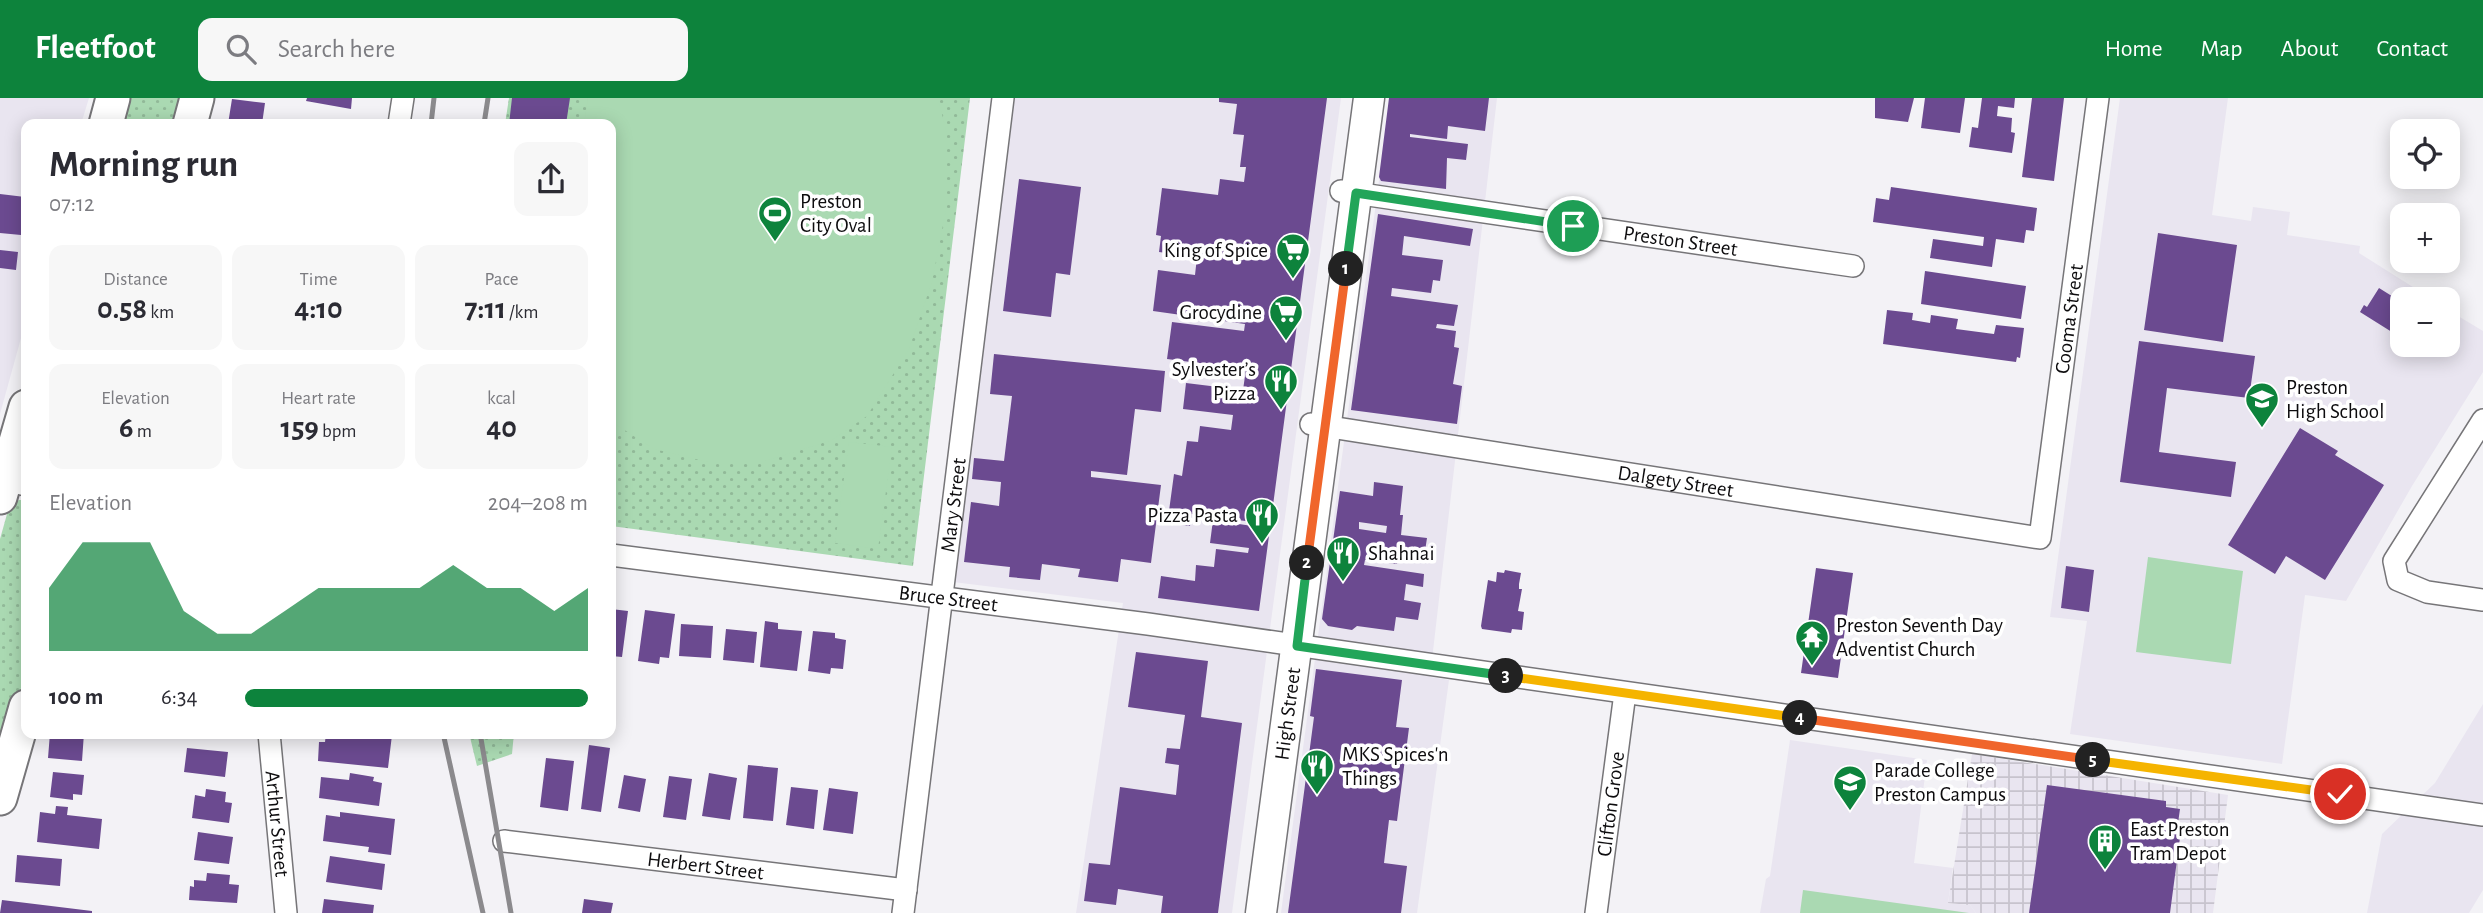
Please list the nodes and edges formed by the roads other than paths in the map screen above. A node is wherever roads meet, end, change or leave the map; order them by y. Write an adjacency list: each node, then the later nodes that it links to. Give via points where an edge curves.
1 (113, 98): 8 (main road)
2 (197, 98): 9 (main road)
3 (403, 98): 10 (street)
4 (1003, 98): 19 (street, Mary Street)
5 (1353, 98): 11 (main road, High Street)
6 (1369, 98): 11 (main road, High Street)
7 (2098, 98): 17 (street, Cooma Street)
8 (107, 119)
9 (191, 119)
10 (400, 119)
11 (1348, 192): 12 (street, Preston Street); 14 (main road, High Street)
12 (1853, 266)
13 (2483, 420): 20 (street, via 2394,562 2398,580 2427,592)
14 (1318, 425): 17 (street, Dalgety Street); 21 (main road, High Street)
15 (21, 432): 16 (main road)
16 (10, 487)
17 (2040, 538)
18 (616, 556): 19 (street, Bruce Street)
19 (942, 598): 21 (street, Bruce Street); 28 (street, Mary Street)
20 (2483, 600)
21 (1290, 645): 22 (street, Bruce Street); 31 (main road, High Street); 32 (main road, High Street)
22 (1625, 693): 26 (street, Bruce Street); 33 (street, Clifton Grove)
23 (21, 724): 25 (main road)
24 (270, 739): 29 (street, Arthur Street)
25 (0, 798)
26 (2483, 815)
27 (504, 841): 28 (street, Herbert Street)
28 (906, 890): 30 (street, Mary Street)
29 (286, 913)
30 (903, 913)
31 (1246, 913)
32 (1261, 913)
33 (1596, 913)

